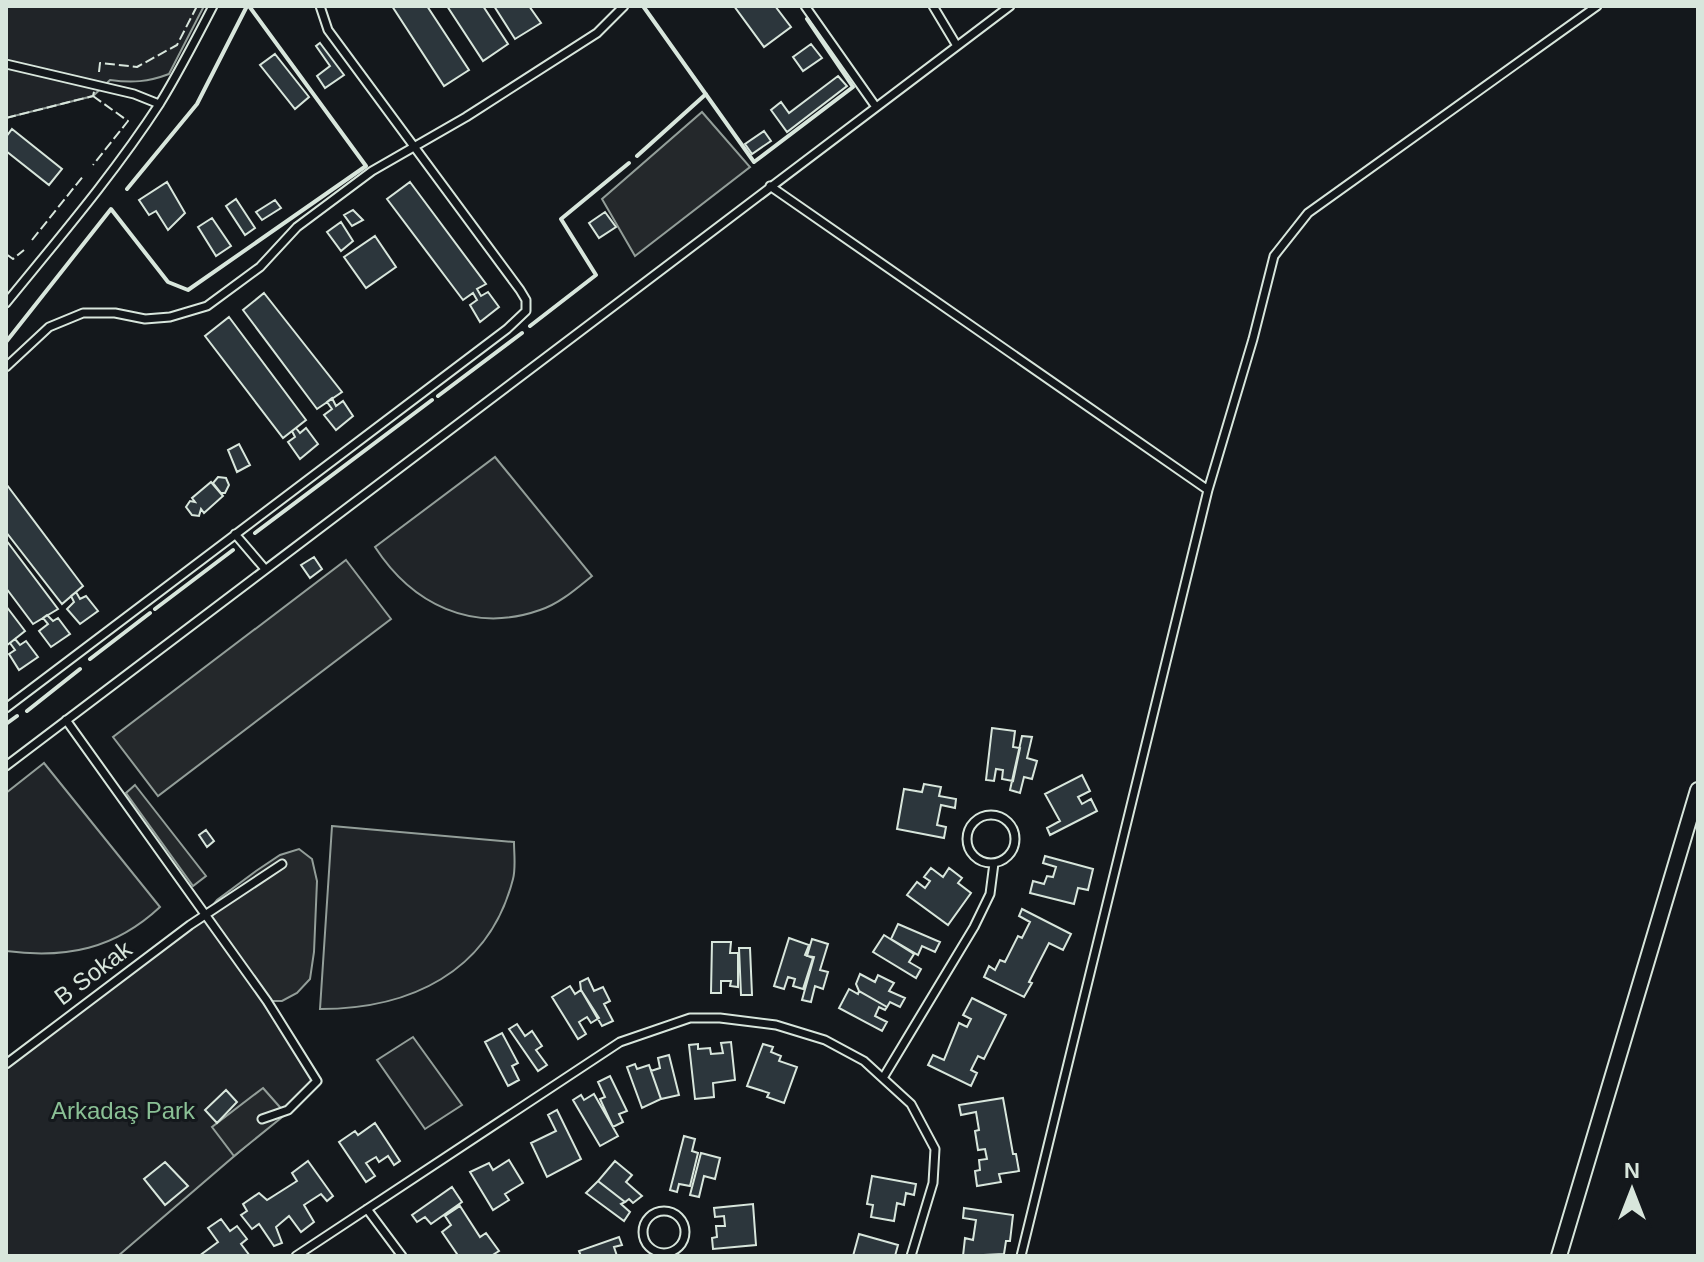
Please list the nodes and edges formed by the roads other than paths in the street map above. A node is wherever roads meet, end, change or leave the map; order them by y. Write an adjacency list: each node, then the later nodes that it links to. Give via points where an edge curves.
1 (213, 6): 10 (lane)
2 (320, 6): 12 (lane, via 328,30)
3 (624, 6): 12 (lane, via 597,33)
4 (805, 6): 11 (lane)
5 (933, 6): 8 (lane)
6 (1010, 6): 8 (lane)
7 (1597, 6): 16 (lane, via 1308,213 1274,256)
8 (957, 46): 11 (lane)
9 (6, 64): 10 (lane)
10 (159, 104): 14 (lane, via 100,188)
11 (876, 107): 13 (lane)
12 (414, 148): 15 (lane, via 372,171 297,227 260,267 207,306 145,319 83,313 49,327); 17 (lane, via 520,290 526,311)
13 (770, 186): 16 (lane); 18 (lane)
14 (6, 303)
15 (6, 367)
16 (1208, 490): 34 (lane)
17 (235, 534): 18 (lane); 19 (lane)
18 (265, 569): 20 (lane)
19 (6, 708)
20 (66, 720): 21 (lane); 25 (lane)
21 (6, 766)
22 (1698, 790): 35 (street)
23 (994, 863): 23 (lane, via 1008,857 1016,836 1007,820 987,814 971,825 967,845 978,860); 27 (lane, via 990,894 974,927)
24 (282, 864): 25 (lane, B Sokak)
25 (205, 915): 26 (lane, B Sokak); 28 (lane, via 317,1081 288,1110)
26 (6, 1064)
27 (883, 1078): 29 (lane, via 825,1040 776,1025 690,1018 620,1042); 33 (lane, via 911,1104 935,1149 933,1183)
28 (262, 1119)
29 (367, 1209): 31 (lane); 32 (lane)
30 (680, 1252): 30 (lane, via 686,1232 678,1216 665,1211 651,1215 643,1236 648,1246 659,1253)
31 (296, 1256)
32 (402, 1256)
33 (911, 1256)
34 (1021, 1256)
35 (1559, 1256)

